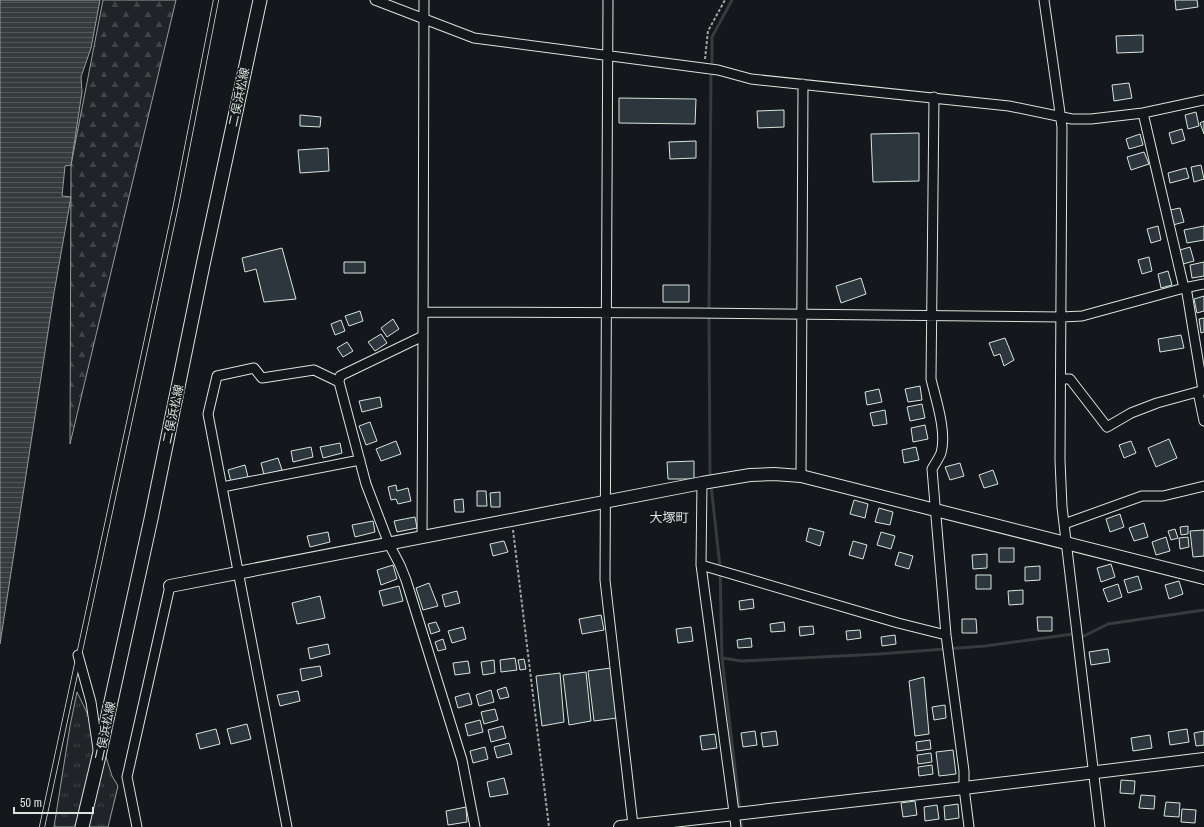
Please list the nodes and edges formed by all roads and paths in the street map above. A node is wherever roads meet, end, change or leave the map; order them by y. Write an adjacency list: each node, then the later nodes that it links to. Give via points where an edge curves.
1 (216, 0): 45 (lane, via 174,213)
2 (260, 0): 46 (main road, 二俣浜松線)
3 (375, 0): 8 (street)
4 (424, 0): 8 (street)
5 (608, 0): 9 (street)
6 (725, 0): 10 (path, via 708,31)
7 (1044, 0): 15 (street)
8 (424, 18): 9 (street, via 474,38); 18 (street)
9 (607, 55): 10 (street); 19 (street)
10 (704, 69): 11 (street, via 751,79)
11 (803, 84): 12 (street); 20 (street)
12 (934, 97): 15 (street, via 1009,106); 21 (street)
13 (1204, 100): 14 (street)
14 (1143, 113): 15 (street, via 1090,120); 17 (street)
15 (1062, 116): 22 (street)
16 (1204, 284): 17 (street)
17 (1185, 288): 22 (street, via 1082,316); 26 (street)
18 (424, 312): 19 (street); 23 (street)
19 (607, 312): 20 (street); 33 (street)
20 (801, 315): 21 (street); 29 (street)
21 (931, 315): 22 (street); 34 (street, via 931,379 942,431 941,452 932,469)
22 (1062, 317): 24 (street)
23 (423, 336): 25 (street, via 340,376); 37 (street)
24 (1061, 379): 26 (street, via 1070,379 1107,427 1144,408); 36 (street, via 1060,460)
25 (340, 382): 28 (street); 32 (street, via 314,370 262,378 254,368 217,376 208,414)
26 (1202, 391): 27 (street)
27 (1204, 421)
28 (360, 460): 32 (street); 39 (street, via 366,484)
29 (801, 476): 30 (street, via 750,475); 34 (street)
30 (702, 483): 33 (street); 40 (street)
31 (1204, 486): 36 (street, via 1163,496 1142,496)
32 (222, 487): 41 (street)
33 (605, 502): 35 (street); 51 (street, via 605,580)
34 (935, 510): 38 (street); 44 (street)
35 (512, 520): 37 (street); 57 (path)
36 (1064, 524): 38 (street)
37 (422, 538): 39 (street)
38 (1066, 542): 42 (street); 48 (street)
39 (389, 544): 41 (street); 56 (street, via 406,580 462,760)
40 (701, 565): 44 (street); 50 (street)
41 (238, 574): 43 (street); 55 (street)
42 (1204, 578)
43 (170, 586): 54 (street, via 127,777)
44 (946, 635): 49 (street)
45 (78, 654): 46 (street, via 91,702); 52 (lane)
46 (99, 756): 53 (main road, 二俣浜松線)
47 (1204, 759): 48 (street)
48 (1094, 772): 49 (street); 61 (street)
49 (964, 788): 50 (street); 60 (street)
50 (735, 814): 51 (street); 59 (street)
51 (633, 825): 58 (street)
52 (42, 827)
53 (82, 827)
54 (137, 827)
55 (287, 827)
56 (475, 827)
57 (549, 827)
58 (620, 827)
59 (736, 827)
60 (969, 827)
61 (1100, 827)

